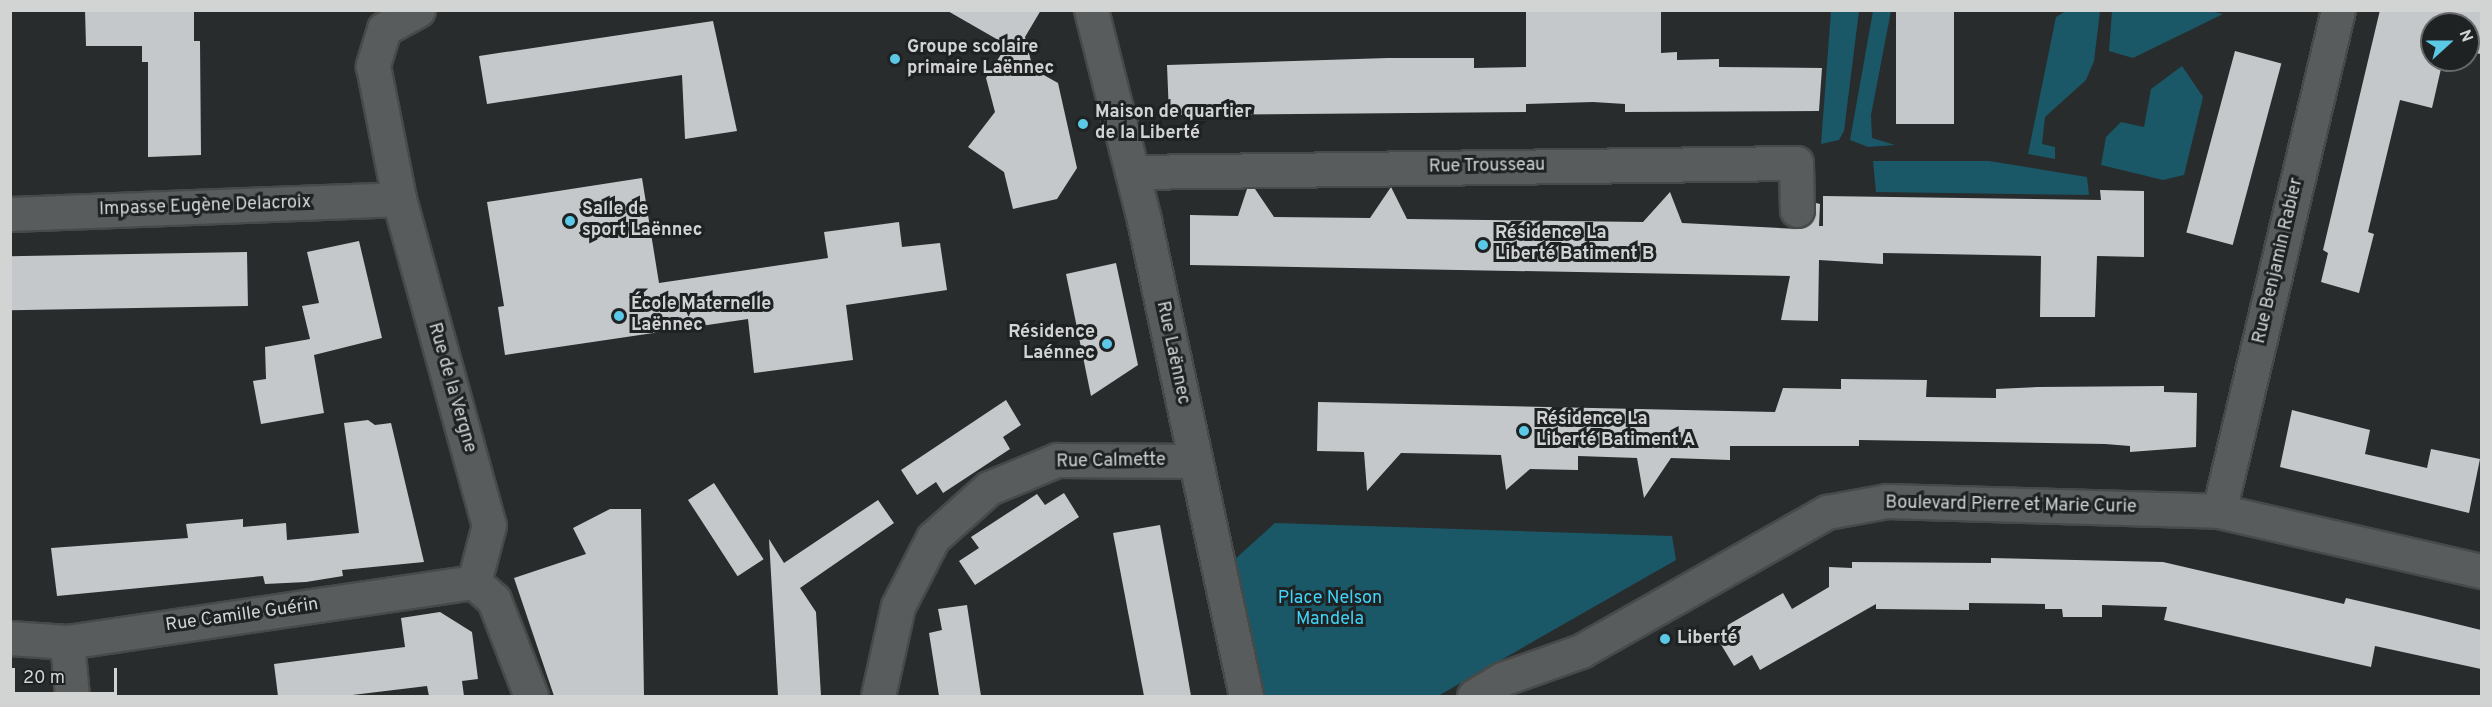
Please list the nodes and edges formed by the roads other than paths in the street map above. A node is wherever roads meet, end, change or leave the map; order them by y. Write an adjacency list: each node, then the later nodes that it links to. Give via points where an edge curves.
1 (418, 10): 5 (street, Rue de la Vergne, via 384,30 373,66)
2 (1091, 10): 4 (street, Rue Laënnec)
3 (2338, 10): 9 (street, Rue Benjamin Rabier)
4 (1132, 172): 6 (street, Rue Trousseau, via 1796,163); 8 (street, Rue Laënnec)
5 (399, 199): 7 (street, Impasse Eugène Delacroix); 11 (street, Rue de la Vergne, via 489,525)
6 (1797, 210)
7 (10, 214)
8 (1194, 461): 17 (street, Rue Calmette, via 1057,460 989,488 933,538 898,606); 18 (street, Rue Laënnec)
9 (2219, 511): 10 (street, Boulevard Pierre et Marie Curie); 14 (street, Boulevard Pierre et Marie Curie, via 1887,501 1827,512)
10 (2481, 571)
11 (474, 582): 13 (street, Rue Camille Guérin); 16 (street, via 495,600)
12 (10, 638): 13 (street, Rue Camille Guérin)
13 (67, 642): 15 (street)
14 (1508, 688): 19 (street, Boulevard Pierre et Marie Curie)
15 (72, 696)
16 (531, 696)
17 (878, 696)
18 (1246, 696)
19 (1474, 696)

